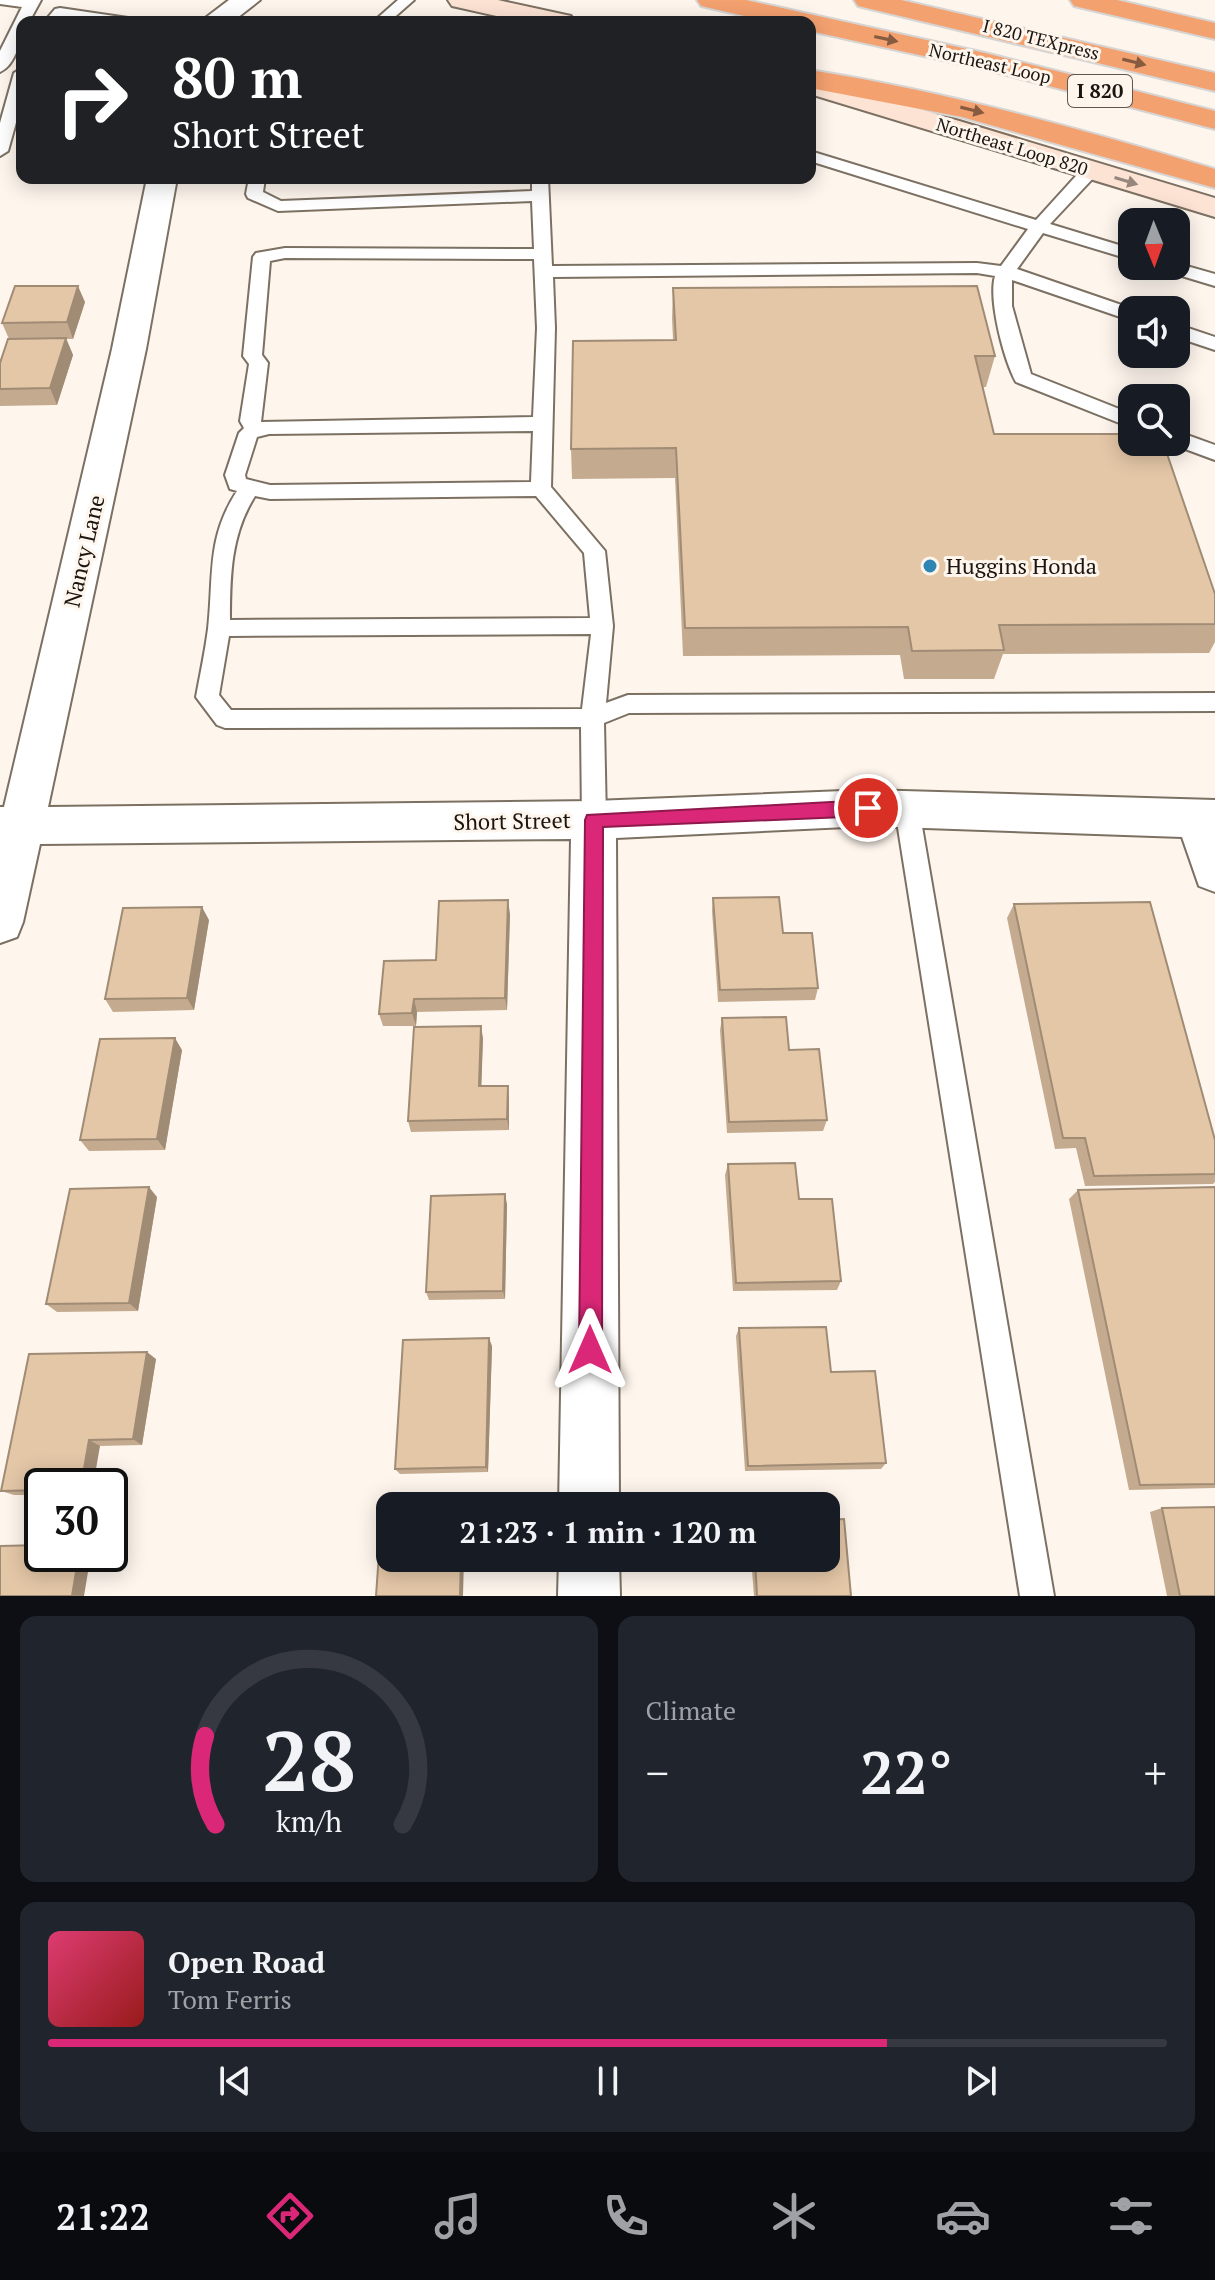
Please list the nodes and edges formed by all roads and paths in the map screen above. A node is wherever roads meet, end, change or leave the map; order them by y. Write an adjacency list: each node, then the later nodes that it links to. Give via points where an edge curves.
1 (0, 0): 9 (lane)
2 (247, 0): 12 (street)
3 (407, 0): 13 (lane)
4 (461, 0): 14 (main road)
5 (710, 0): 15 (highway, Northeast Loop / I 820)
6 (867, 0): 23 (highway, I 820 TEXpress, one-way to 23)
7 (960, 0): 19 (highway, I 820 TEXpress)
8 (1083, 0): 17 (highway)
9 (33, 2)
10 (56, 16): 11 (lane)
11 (87, 16)
12 (223, 16)
13 (387, 16)
14 (534, 16)
15 (782, 16)
16 (816, 24): 20 (highway, Northeast Loop / I 820, one-way to 20)
17 (1215, 31)
18 (16, 35): 21 (lane)
19 (1215, 60)
20 (985, 61): 26 (highway, Northeast Loop / I 820); 27 (highway, via 1025,82)
21 (1, 65)
22 (816, 80): 31 (highway, one-way to 31, via 965,108)
23 (1215, 82)
24 (816, 87): 30 (main road, Northeast Loop 820)
25 (16, 95): 28 (lane)
26 (1215, 120)
27 (1215, 135)
28 (0, 154)
29 (816, 158): 36 (lane)
30 (1091, 170): 35 (main road, Northeast Loop 820, one-way to 35); 36 (lane)
31 (1215, 179)
32 (161, 184): 59 (street, Nancy Lane, via 129,349)
33 (256, 184): 34 (lane, via 254,194 278,206)
34 (541, 187): 38 (lane)
35 (1215, 208)
36 (1040, 227): 37 (lane); 39 (lane)
37 (1118, 251)
38 (544, 263): 39 (lane); 46 (lane); 47 (lane, via 285,253 262,257 252,356 259,363 250,421)
39 (1007, 272): 42 (lane); 45 (lane, via 1001,287 1023,378)
40 (1190, 273): 41 (lane)
41 (1215, 280)
42 (1118, 310)
43 (1190, 335): 44 (lane)
44 (1215, 344)
45 (1118, 415)
46 (543, 424): 47 (lane); 51 (lane)
47 (256, 431): 50 (lane, via 249,433 235,475 237,484)
48 (1190, 443): 49 (lane)
49 (1215, 453)
50 (250, 487): 51 (lane, via 270,492); 53 (lane, via 235,508 221,551)
51 (541, 489): 52 (lane, via 594,551)
52 (602, 626): 53 (lane); 55 (lane)
53 (219, 628): 55 (lane, via 207,697 225,719)
54 (1215, 702): 55 (lane, via 628,704)
55 (592, 718): 58 (lane)
56 (907, 809): 57 (street, Short Street); 58 (street, Short Street); 65 (lane)
57 (1207, 818): 60 (street)
58 (594, 820): 59 (street, Short Street); 62 (street)
59 (11, 826): 61 (street, Nancy Lane)
60 (1215, 872)
61 (0, 922)
62 (589, 1492)
63 (589, 1572): 64 (street)
64 (589, 1596)
65 (1037, 1596)

